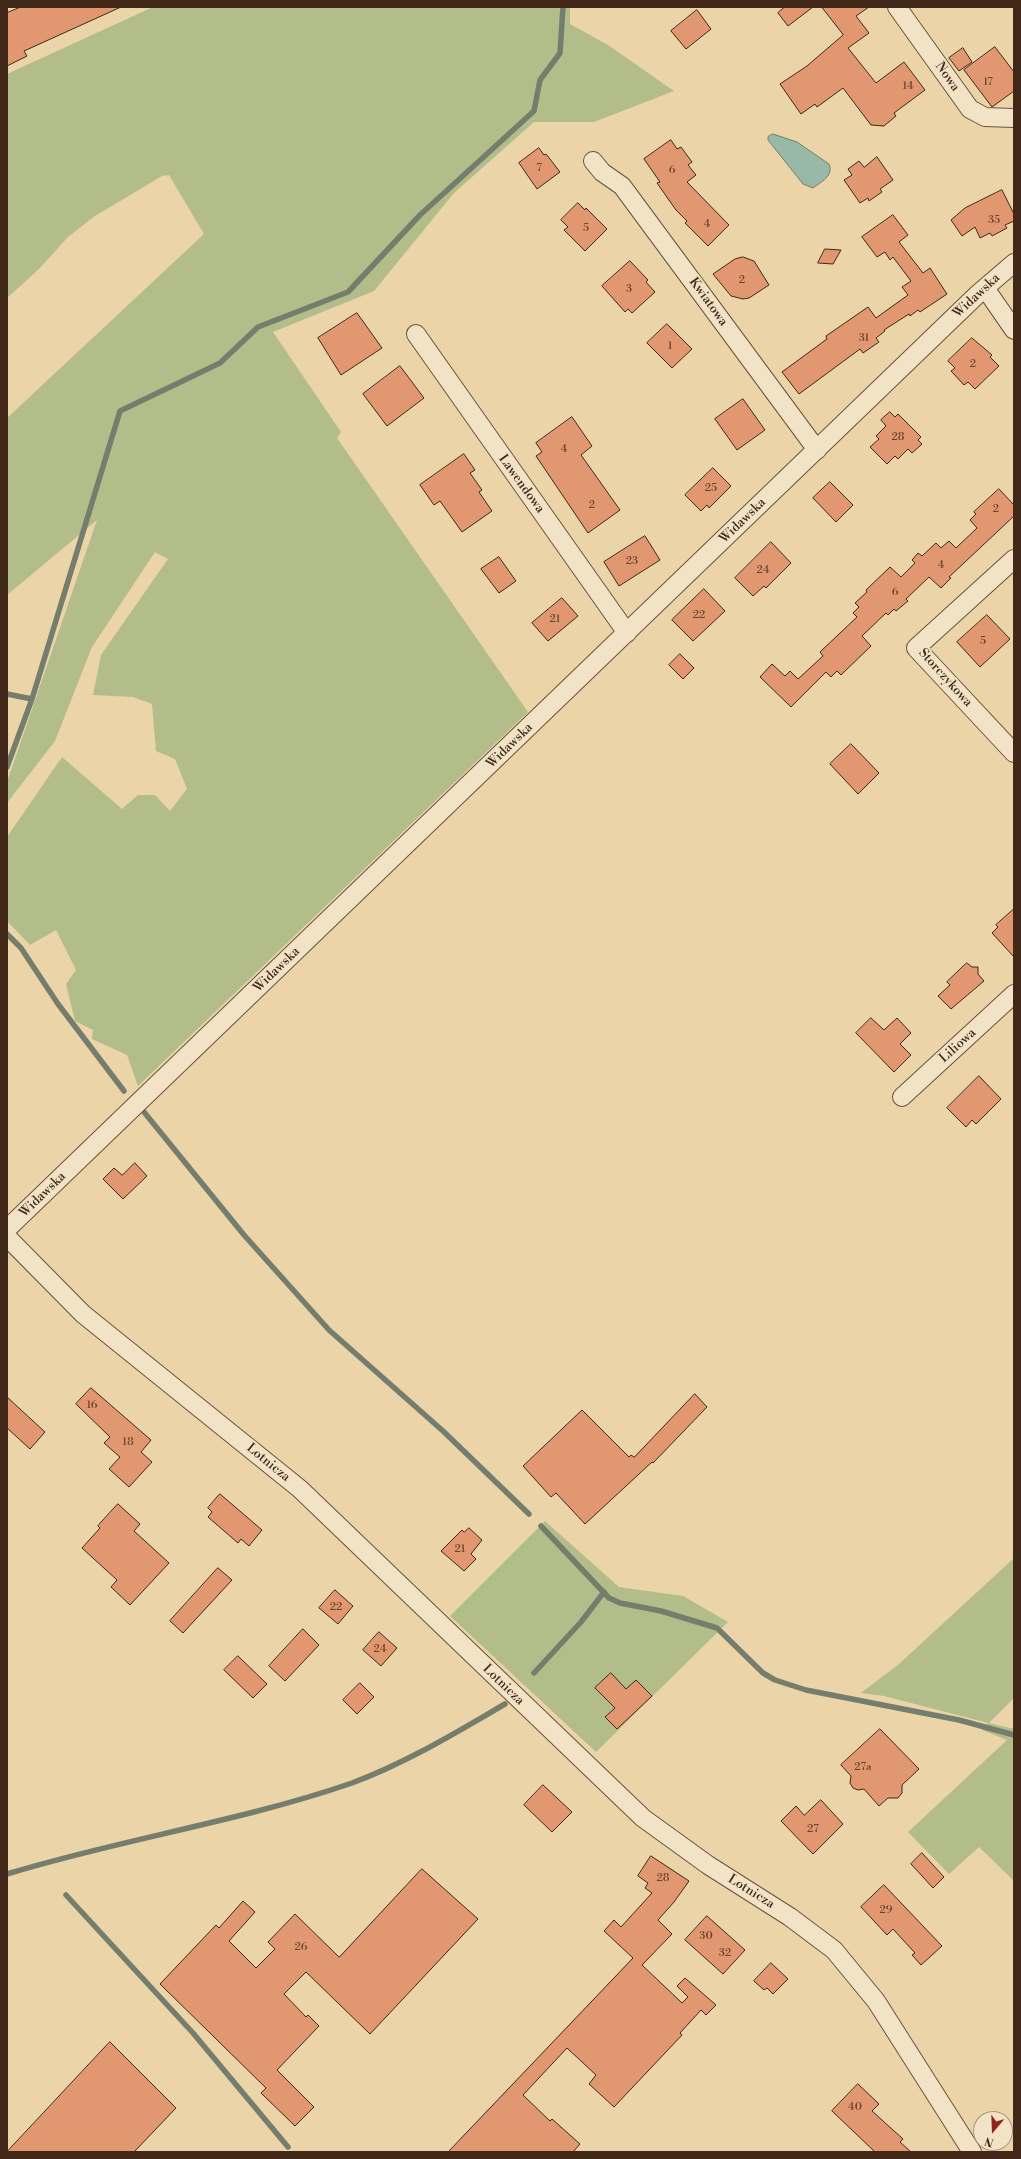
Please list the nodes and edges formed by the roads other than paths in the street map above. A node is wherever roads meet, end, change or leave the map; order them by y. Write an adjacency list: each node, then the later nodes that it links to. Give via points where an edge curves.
1 (897, 7): 2 (street, Nowa, via 970,109 985,117)
2 (1014, 118)
3 (593, 160): 8 (street, Kwiatowa, via 602,172 622,186)
4 (1014, 263): 5 (street, Widawska)
5 (985, 288): 6 (street); 8 (street, Widawska)
6 (1014, 330)
7 (416, 334): 10 (street, Lawendowa)
8 (817, 450): 10 (street, Widawska)
9 (1014, 559): 11 (street, Storczykowa, via 916,648)
10 (627, 633): 14 (street, Widawska)
11 (1014, 754)
12 (1014, 994): 13 (street, Liliowa)
13 (902, 1097)
14 (7, 1230)
15 (7, 1237): 16 (street, Lotnicza, via 83,1314 300,1489 643,1818 708,1866 790,1916 834,1950 876,2001)
16 (972, 2152)

